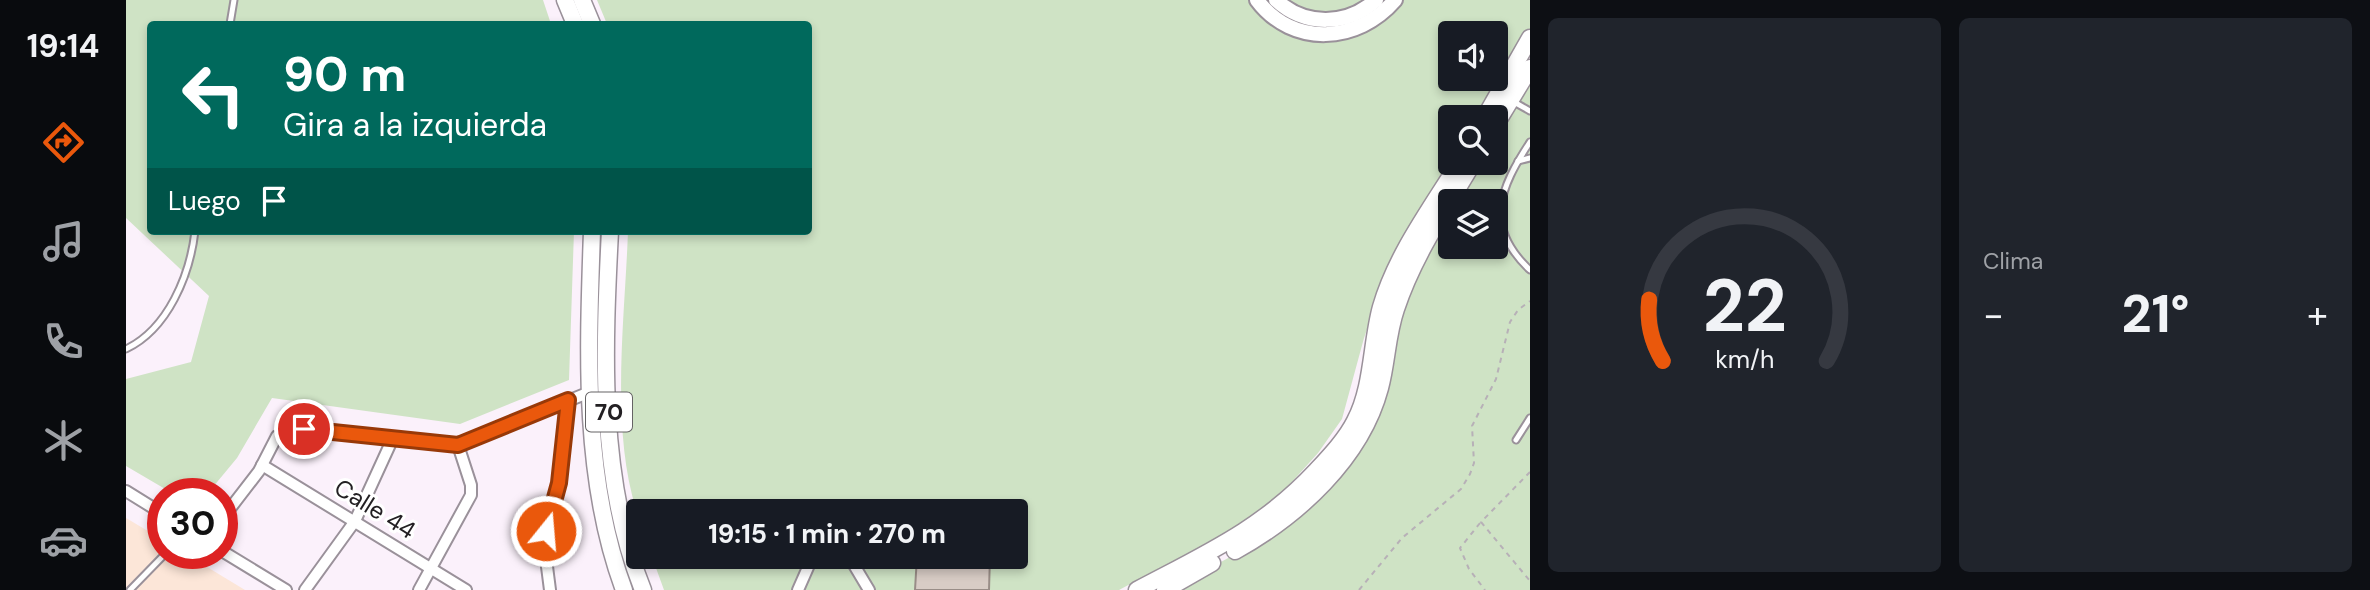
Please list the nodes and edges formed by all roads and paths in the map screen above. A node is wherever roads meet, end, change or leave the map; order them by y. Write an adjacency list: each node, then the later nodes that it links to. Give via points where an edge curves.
1 (234, 0): 8 (lane)
2 (565, 0): 9 (main road)
3 (582, 0): 10 (main road)
4 (1257, 0): 7 (main road, via 1282,23 1323,36 1364,26)
5 (1276, 0): 6 (main road, via 1295,14 1326,21 1351,16)
6 (1376, 0)
7 (1395, 0)
8 (230, 21)
9 (574, 21)
10 (591, 21)
11 (1530, 38): 15 (main road)
12 (1530, 68): 13 (main road)
13 (1525, 88): 14 (main road)
14 (1511, 100): 16 (main road); 17 (lane)
15 (1492, 105)
16 (1508, 105)
17 (1530, 111)
18 (1530, 142): 20 (lane)
19 (1530, 158): 20 (lane)
20 (1518, 160): 26 (lane, via 1499,205 1514,251)
21 (1452, 175): 59 (main road, via 1392,278 1356,420 1332,454 1298,491 1240,536)
22 (1466, 175): 48 (main road, via 1408,280 1393,319 1381,387 1368,422 1348,453 1327,479 1275,526)
23 (194, 235): 28 (lane, via 188,267 172,302 149,334)
24 (592, 235): 29 (main road, 70)
25 (610, 235): 56 (main road, 70, via 611,440 625,537)
26 (1530, 270)
27 (1530, 301): 60 (path, via 1510,322 1496,379 1472,426 1474,463 1470,474 1461,489 1402,538)
28 (126, 349)
29 (590, 392): 30 (street); 55 (main road, 70, via 603,516)
30 (568, 400): 34 (street); 54 (street, via 559,483 546,531)
31 (1530, 418): 33 (lane)
32 (393, 438): 34 (street); 35 (street, via 290,431 277,436); 40 (street)
33 (1516, 440)
34 (458, 445): 44 (street, via 471,495)
35 (262, 465): 38 (street); 40 (street, Calle 44)
36 (1530, 472): 41 (path)
37 (126, 491): 39 (street)
38 (238, 498)
39 (147, 504)
40 (355, 521): 44 (street, Calle 44); 51 (street)
41 (1481, 522): 47 (path); 61 (path, via 1460,548)
42 (238, 561): 50 (street)
43 (150, 569): 49 (lane)
44 (432, 569): 52 (street); 53 (street, Calle 44)
45 (807, 569): 57 (street)
46 (856, 569): 58 (street)
47 (1530, 581)
48 (1172, 587)
49 (130, 590)
50 (285, 590)
51 (306, 590)
52 (419, 590)
53 (466, 590)
54 (550, 590)
55 (624, 590)
56 (643, 590)
57 (798, 590)
58 (869, 590)
59 (1137, 590)
60 (1359, 590)
61 (1485, 590)

